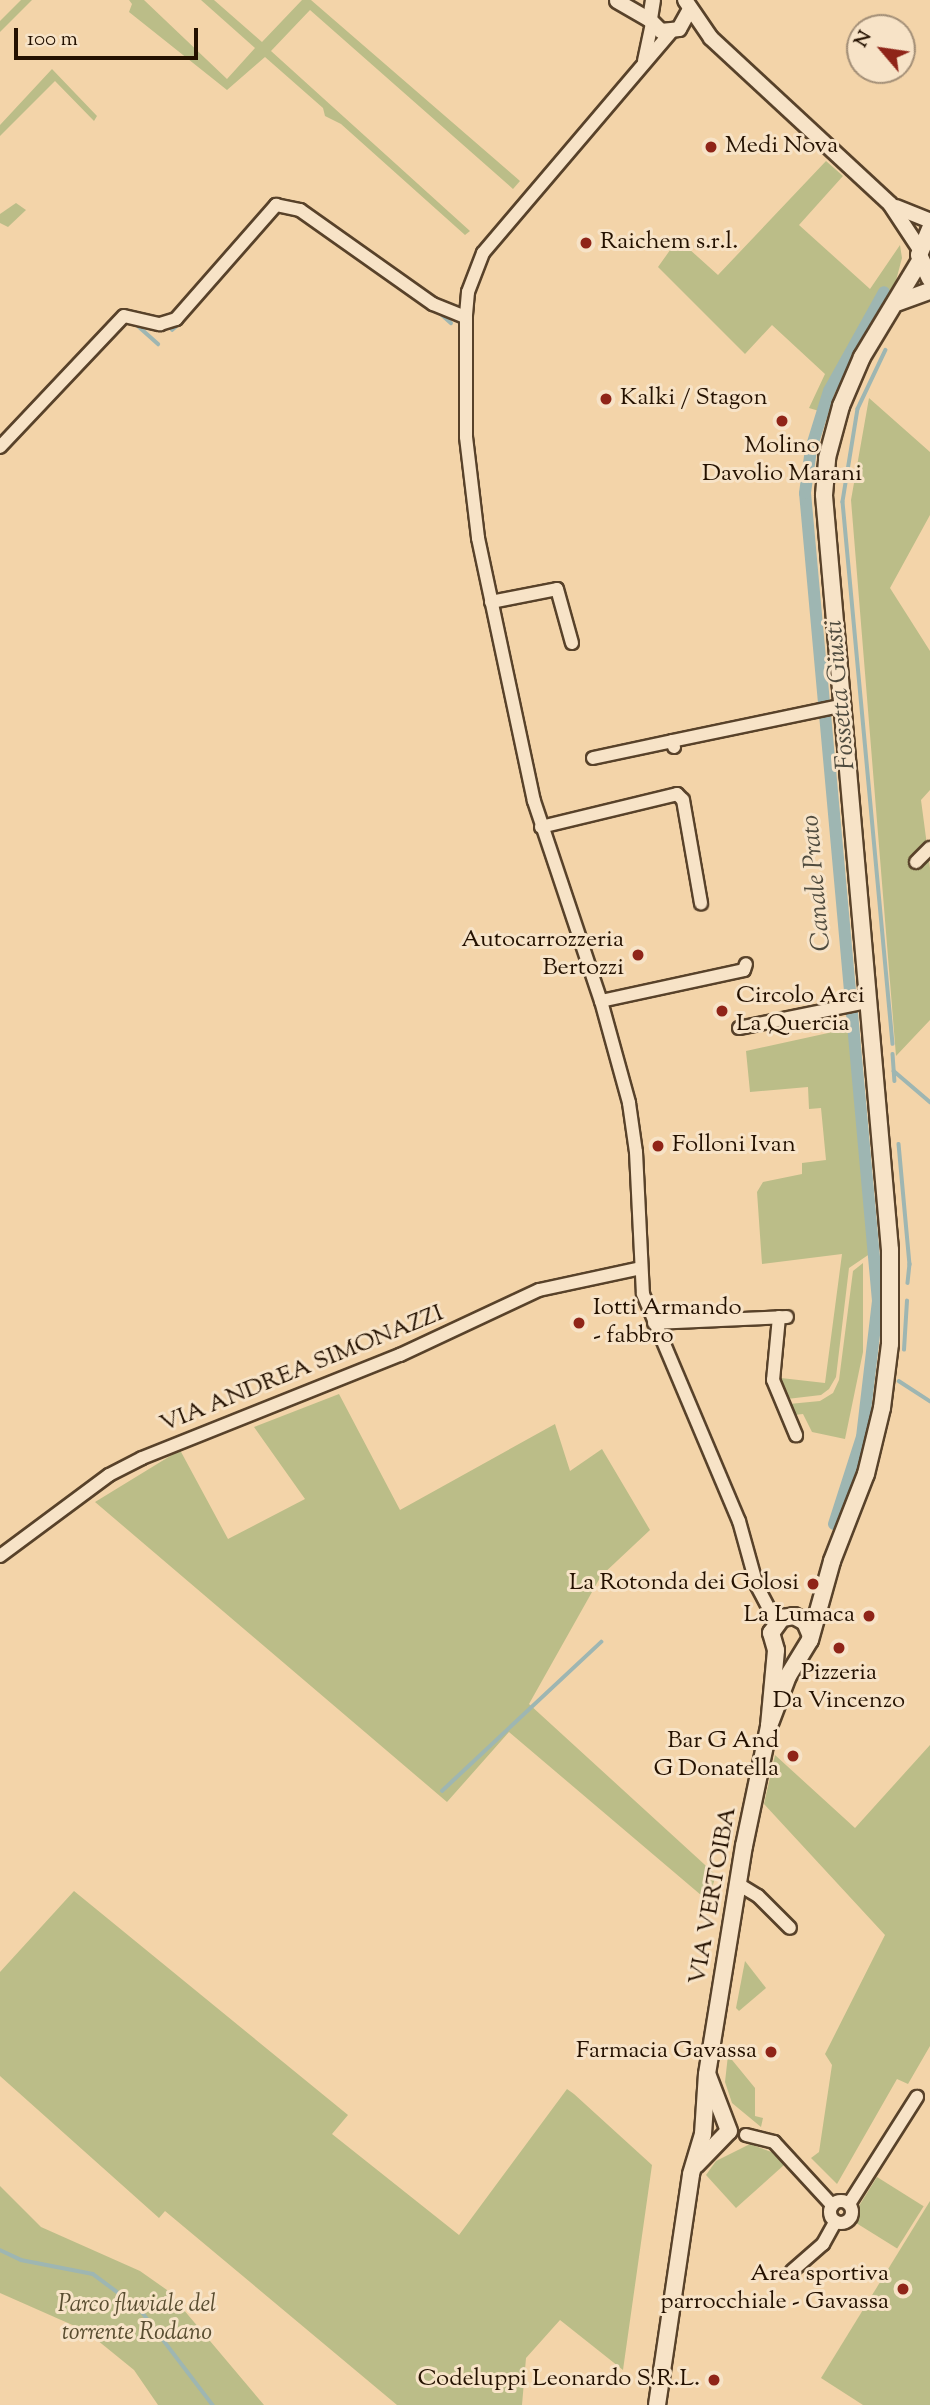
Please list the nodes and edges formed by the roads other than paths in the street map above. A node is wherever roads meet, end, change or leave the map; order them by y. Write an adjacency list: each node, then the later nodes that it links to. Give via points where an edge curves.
1 (616, 0): 4 (street)
2 (653, 0): 4 (street)
3 (687, 6): 5 (street); 6 (street)
4 (651, 22): 5 (street); 7 (street)
5 (675, 31): 6 (street); 7 (street)
6 (711, 38): 8 (street)
7 (641, 72): 15 (street, via 483,253 468,292)
8 (890, 204): 9 (street); 11 (street)
9 (930, 221)
10 (930, 229): 11 (main road)
11 (920, 255): 12 (main road); 14 (main road)
12 (930, 279)
13 (930, 290): 14 (main road)
14 (899, 302): 19 (main road, via 862,357 841,406 827,458)
15 (466, 317): 16 (street, via 433,304 300,210 276,205 176,318 160,324 124,316); 17 (street, via 469,475)
16 (0, 447)
17 (491, 602): 18 (street, via 557,589); 21 (street)
18 (572, 642)
19 (829, 708): 20 (street); 27 (main road)
20 (593, 758)
21 (541, 827): 24 (street, via 677,794 683,800); 26 (street)
22 (930, 848): 23 (street)
23 (916, 862)
24 (701, 902)
25 (746, 964): 26 (street, via 744,970)
26 (601, 1001): 29 (street, via 629,1103)
27 (861, 1003): 28 (street); 33 (main road, via 892,1323 872,1453)
28 (738, 1028)
29 (641, 1268): 30 (street, via 643,1294); 32 (street, VIA ANDREA SIMONAZZI, via 539,1290 400,1355 142,1458 109,1475)
30 (654, 1323): 31 (street, via 783,1317 773,1380); 35 (street, via 739,1521 757,1586)
31 (796, 1434)
32 (0, 1556)
33 (825, 1584): 34 (main road); 36 (main road)
34 (794, 1616): 35 (main road); 36 (main road, via 805,1622)
35 (776, 1622): 37 (main road, via 771,1633)
36 (810, 1634): 38 (main road, via 808,1646)
37 (776, 1650): 38 (main road, via 786,1656); 39 (main road)
38 (799, 1654): 39 (main road)
39 (769, 1726): 40 (main road, VIA VERTOIBA)
40 (738, 1884): 41 (street, via 758,1896); 42 (main road, VIA VERTOIBA)
41 (790, 1928)
42 (707, 2074): 44 (main road, VIA VERTOIBA); 45 (main road)
43 (917, 2097): 47 (street)
44 (704, 2128): 45 (main road, via 710,2141); 45 (main road, via 715,2116); 46 (main road, VIA VERTOIBA)
45 (725, 2131): 46 (main road); 48 (street, via 774,2142)
46 (691, 2174): 51 (main road)
47 (849, 2204): 48 (street, via 838,2201); 49 (street, via 851,2217)
48 (832, 2205): 49 (street, via 830,2216)
49 (835, 2222): 50 (street, via 823,2244)
50 (792, 2271)
51 (657, 2405)

